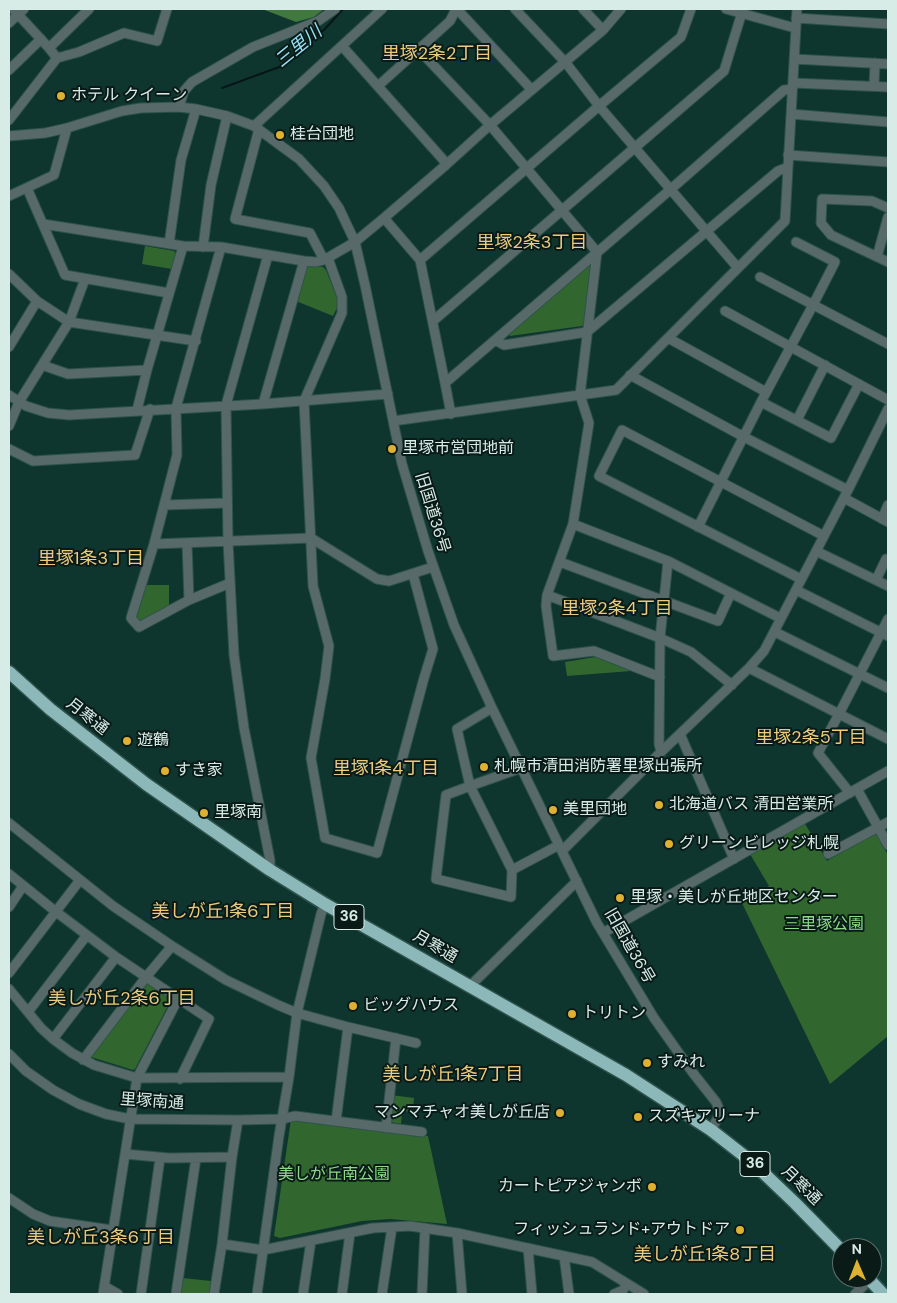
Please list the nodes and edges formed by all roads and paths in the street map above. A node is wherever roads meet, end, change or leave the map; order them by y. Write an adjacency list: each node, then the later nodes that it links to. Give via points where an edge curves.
1 (89, 9): 20 (street)
2 (167, 9): 22 (street, via 157,41 124,32)
3 (334, 9): 34 (street, via 318,22 253,48 192,82 184,91)
4 (382, 9): 19 (street)
5 (457, 9): 21 (street, via 450,22); 32 (street)
6 (515, 9): 24 (street)
7 (584, 9): 17 (street)
8 (621, 9): 17 (street)
9 (691, 9): 33 (street, via 681,37)
10 (726, 9): 12 (street)
11 (18, 11): 14 (street); 18 (street)
12 (742, 11): 16 (street); 44 (street, via 724,71)
13 (796, 13): 15 (street); 16 (street)
14 (9, 23)
15 (888, 24)
16 (795, 28): 23 (street)
17 (603, 30): 24 (street)
18 (41, 39): 20 (street); 27 (street)
19 (342, 46): 28 (street); 41 (street)
20 (49, 48): 22 (street)
21 (418, 49): 28 (street); 40 (street)
22 (57, 58): 38 (street)
23 (794, 59): 25 (street); 29 (street)
24 (566, 63): 32 (street); 33 (street)
25 (875, 63): 26 (street); 30 (street)
26 (888, 64)
27 (9, 70)
28 (378, 86): 47 (street)
29 (792, 86): 30 (street); 36 (street); 51 (street)
30 (874, 86): 31 (street)
31 (888, 87)
32 (532, 90): 40 (street)
33 (599, 106): 44 (street); 49 (street)
34 (179, 107): 35 (street, 旧国道36号); 42 (street, 旧国道36号, via 122,112)
35 (196, 109): 37 (street, 旧国道36号); 61 (street, via 182,160)
36 (791, 114): 39 (street); 45 (street)
37 (227, 116): 41 (street, 旧国道36号); 63 (street)
38 (9, 120)
39 (888, 122)
40 (490, 125): 47 (street); 49 (street)
41 (256, 127): 59 (street, 旧国道36号, via 299,159 317,177 339,208); 68 (street, via 235,219 310,233)
42 (67, 128): 43 (street, 旧国道36号); 50 (street, via 54,174)
43 (9, 136)
44 (635, 148): 51 (street); 54 (street)
45 (788, 156): 46 (street); 48 (street)
46 (888, 162)
47 (447, 164): 56 (street)
48 (788, 167): 58 (street, via 778,171); 72 (street, via 785,222)
49 (526, 169): 54 (street); 69 (street)
50 (27, 188): 52 (street); 57 (street)
51 (671, 189): 58 (street); 65 (street)
52 (9, 196)
53 (888, 208): 67 (street, via 872,201 822,199 821,223 831,235)
54 (562, 210): 65 (street); 80 (street)
55 (888, 217): 67 (street)
56 (384, 218): 59 (street); 69 (street)
57 (43, 224): 61 (street); 75 (street, via 65,275)
58 (706, 231): 72 (street); 82 (street)
59 (355, 242): 68 (street); 97 (street, 旧国道36号)
60 (796, 242): 78 (street, via 835,262)
61 (168, 244): 62 (street)
62 (183, 246): 63 (street); 76 (street)
63 (203, 247): 64 (street)
64 (221, 247): 66 (street); 86 (street)
65 (597, 252): 82 (street); 85 (street)
66 (268, 255): 70 (street); 105 (street)
67 (877, 257): 71 (street)
68 (326, 259): 70 (street); 101 (street, via 342,297 342,313)
69 (420, 260): 80 (street)
70 (304, 261): 104 (street)
71 (888, 262)
72 (738, 268): 84 (street)
73 (9, 276): 77 (street)
74 (760, 277): 78 (street)
75 (85, 280): 76 (street); 81 (street)
76 (169, 293): 83 (street)
77 (37, 300): 81 (street); 89 (street)
78 (813, 305): 87 (street); 88 (street)
79 (725, 311): 88 (street)
80 (433, 321): 94 (street)
81 (69, 322): 83 (street); 90 (street)
82 (587, 332): 85 (street, via 504,345); 99 (street)
83 (157, 335): 86 (street); 92 (street)
84 (668, 338): 93 (street); 96 (street)
85 (495, 340): 94 (street)
86 (196, 341): 106 (street)
87 (888, 344)
88 (790, 346): 91 (street); 96 (street)
89 (9, 347)
90 (42, 365): 92 (street, via 68,374); 102 (street)
91 (825, 365): 95 (street); 111 (street)
92 (147, 370): 108 (street)
93 (630, 375): 99 (street, via 616,390); 114 (street)
94 (445, 383): 110 (street)
95 (859, 384): 100 (street); 111 (street, via 831,438)
96 (766, 392): 103 (street)
97 (388, 394): 101 (street); 112 (street, 旧国道36号)
98 (9, 395): 102 (street)
99 (580, 395): 110 (street); 123 (street, via 589,423)
100 (888, 400)
101 (304, 401): 104 (street); 126 (street)
102 (19, 402): 108 (street, via 48,413); 113 (street)
103 (761, 402): 111 (street); 114 (street)
104 (263, 404): 105 (street)
105 (226, 405): 106 (street); 119 (street)
106 (176, 408): 107 (street); 120 (street, via 177,455)
107 (150, 409): 108 (street); 115 (street, via 135,454 33,461)
108 (137, 410)
109 (888, 410): 117 (street)
110 (451, 414): 112 (street)
111 (797, 420)
112 (393, 422): 134 (street, 旧国道36号)
113 (9, 426)
114 (744, 437): 116 (street); 117 (street)
115 (9, 448)
116 (721, 483): 124 (street); 124 (street, via 622,430 599,476); 125 (street)
117 (848, 490): 118 (street)
118 (844, 498): 122 (street); 125 (street)
119 (227, 504): 120 (street); 127 (street)
120 (165, 505): 129 (street)
121 (888, 506): 122 (street)
122 (885, 520)
123 (573, 524): 132 (street); 133 (street)
124 (698, 527): 136 (street)
125 (824, 536): 130 (street)
126 (310, 538): 127 (street); 135 (street, via 377,578 388,581); 135 (street, via 313,586 329,646 311,758 326,838 377,853 433,649)
127 (228, 542): 128 (street); 138 (street)
128 (187, 543): 129 (street); 143 (street)
129 (154, 544): 143 (street, via 131,618 139,627)
130 (816, 551): 136 (street); 137 (street)
131 (888, 560): 137 (street)
132 (668, 561): 141 (street); 144 (street)
133 (560, 562): 142 (street); 144 (street)
134 (433, 567): 135 (street); 156 (street, 旧国道36号, via 454,625)
135 (413, 574)
136 (801, 579): 140 (street)
137 (876, 580): 139 (street)
138 (230, 583): 143 (street); 172 (street, via 234,655 244,728)
139 (888, 586)
140 (796, 590): 145 (street); 148 (street)
141 (730, 593): 144 (street, via 718,621); 145 (street)
142 (548, 595): 149 (street); 153 (street, via 546,606 553,656 594,651)
143 (189, 600)
144 (664, 600): 149 (street)
145 (780, 618): 147 (street)
146 (888, 619): 148 (street)
147 (775, 632): 150 (street); 152 (street)
148 (885, 635): 152 (street)
149 (660, 638): 153 (street); 154 (street, via 691,652)
150 (749, 668): 154 (street); 157 (street)
151 (9, 672): 172 (highway, 月寒通 / 36, via 50,709 146,784)
152 (860, 674): 155 (street); 157 (street)
153 (660, 677): 160 (street)
154 (732, 685): 158 (street)
155 (888, 688)
156 (492, 708): 161 (street, 旧国道36号); 163 (street, via 457,729)
157 (839, 714): 159 (street); 164 (street, via 818,753)
158 (680, 734): 160 (street); 171 (street)
159 (888, 739)
160 (661, 752): 169 (street)
161 (521, 768): 163 (street); 169 (street, 旧国道36号)
162 (888, 771): 164 (street)
163 (470, 786): 173 (street); 173 (street, via 446,794 436,879 511,897)
164 (853, 791): 167 (street); 171 (street)
165 (888, 822): 167 (street)
166 (9, 823): 175 (street)
167 (878, 827): 168 (street); 170 (street)
168 (888, 845)
169 (560, 848): 173 (street); 176 (street, 旧国道36号)
170 (828, 854)
171 (734, 859): 181 (street)
172 (270, 870): 178 (highway, 月寒通 / 36)
173 (512, 870)
174 (9, 874): 177 (street)
175 (80, 880): 180 (street); 183 (street)
176 (577, 881): 181 (street, 旧国道36号); 187 (street)
177 (23, 886): 179 (street); 180 (street)
178 (325, 904): 187 (highway, 月寒通 / 36); 191 (street)
179 (9, 907)
180 (55, 911): 182 (street); 185 (street)
181 (603, 933): 206 (street, 旧国道36号, via 654,1018 716,1102 720,1114)
182 (87, 934): 184 (street); 190 (street)
183 (172, 946): 186 (street); 191 (street, via 226,980)
184 (116, 957): 186 (street); 194 (street)
185 (9, 973)
186 (146, 977): 189 (street); 197 (street)
187 (470, 986): 206 (highway, 月寒通 / 36, via 626,1075)
188 (9, 989): 190 (street)
189 (178, 999): 199 (street); 200 (street, via 209,1019)
190 (28, 1012): 194 (street)
191 (297, 1013): 192 (street); 198 (street)
192 (348, 1027): 193 (street); 204 (street)
193 (396, 1038): 195 (street); 205 (street)
194 (53, 1039): 197 (street)
195 (416, 1043)
196 (9, 1054): 201 (street, 里塚南通, via 53,1090 106,1114)
197 (83, 1060): 199 (street)
198 (289, 1077): 200 (street); 202 (street)
199 (137, 1078): 200 (street); 201 (street)
200 (180, 1079)
201 (130, 1119): 203 (street, 里塚南通); 208 (street)
202 (282, 1119): 203 (street, 里塚南通); 204 (street, 里塚南通, via 295,1116); 222 (street)
203 (238, 1120): 211 (street)
204 (336, 1121): 205 (street, 里塚南通)
205 (386, 1128): 207 (street, 里塚南通)
206 (711, 1130): 219 (highway, 月寒通 / 36, via 752,1162)
207 (422, 1132)
208 (125, 1154): 209 (street); 215 (street)
209 (160, 1158): 210 (street); 227 (street)
210 (196, 1158): 211 (street); 228 (street)
211 (232, 1158): 220 (street)
212 (9, 1198): 215 (street, via 50,1221)
213 (392, 1227): 214 (street); 216 (street); 233 (street)
214 (425, 1228): 217 (street); 234 (street)
215 (112, 1230): 225 (street)
216 (350, 1233): 218 (street); 232 (street)
217 (457, 1233): 221 (street); 235 (street)
218 (311, 1240): 222 (street); 231 (street)
219 (832, 1241)
220 (222, 1244): 222 (street); 229 (street)
221 (528, 1248): 223 (street); 236 (street)
222 (263, 1250): 230 (street)
223 (564, 1256): 224 (street, via 592,1262); 237 (street)
224 (627, 1284): 238 (street); 239 (street)
225 (104, 1290): 226 (street)
226 (118, 1294)
227 (141, 1294)
228 (176, 1294)
229 (214, 1294)
230 (257, 1294)
231 (303, 1294)
232 (342, 1294)
233 (382, 1294)
234 (422, 1294)
235 (462, 1294)
236 (532, 1294)
237 (569, 1294)
238 (614, 1294)
239 (644, 1294)

